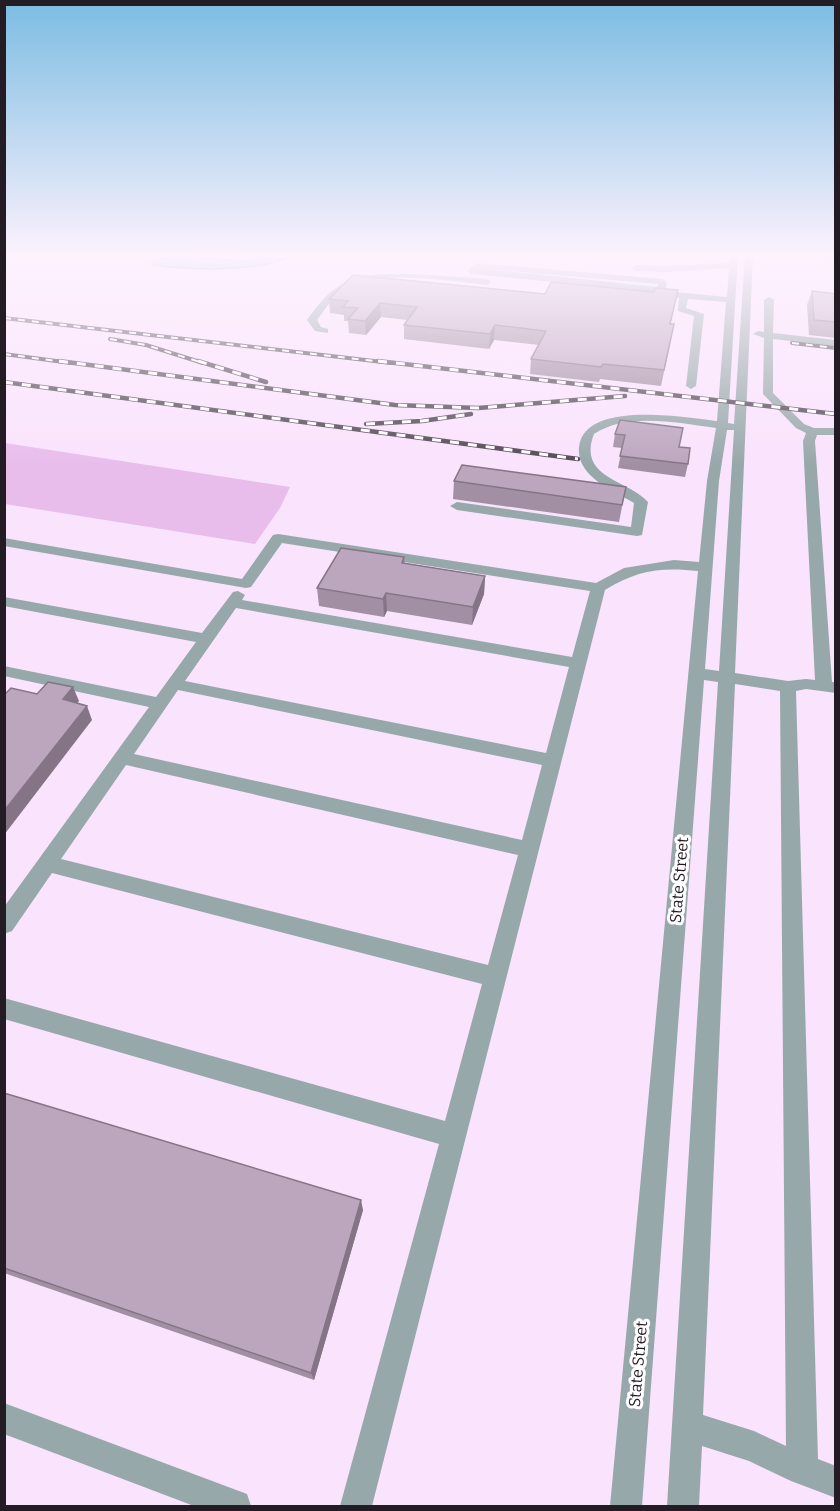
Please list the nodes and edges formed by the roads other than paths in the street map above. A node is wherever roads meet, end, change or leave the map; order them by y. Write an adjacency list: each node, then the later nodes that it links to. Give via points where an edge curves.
1 (315, 325): 6 (street)
2 (699, 325): 10 (street, via 698,367)
3 (727, 325): 11 (street, State Street, via 721,370)
4 (743, 325): 7 (street, State Street)
5 (768, 325): 8 (street)
6 (325, 331)
7 (744, 333): 8 (street); 11 (street, State Street)
8 (768, 335): 9 (street); 13 (street, via 768,394 800,426)
9 (836, 343)
10 (691, 386)
11 (730, 426): 14 (street, via 644,419 600,424 588,433 583,451 592,471 641,502 636,532); 16 (street, State Street, via 713,481); 25 (street, State Street)
12 (836, 431): 13 (street)
13 (812, 432): 28 (street, via 808,441)
14 (457, 506)
15 (4, 542): 17 (street)
16 (706, 567): 18 (street, via 674,564 624,572); 24 (street, State Street)
17 (246, 584): 18 (street, via 278,538); 20 (street)
18 (598, 588): 22 (street)
19 (4, 601): 21 (street)
20 (232, 603): 21 (street); 22 (street)
21 (206, 639): 26 (street)
22 (579, 664): 31 (street)
23 (4, 671): 29 (street)
24 (697, 673): 25 (street); 44 (street, State Street)
25 (726, 678): 27 (street); 39 (street, State Street)
26 (174, 684): 29 (street); 31 (street)
27 (788, 687): 28 (street); 40 (street)
28 (830, 687)
29 (160, 704): 30 (street)
30 (122, 758): 32 (street); 33 (street)
31 (554, 761): 32 (street)
32 (530, 850): 35 (street)
33 (47, 864): 34 (street); 35 (street)
34 (4, 925)
35 (496, 977): 37 (street)
36 (4, 1008): 37 (street)
37 (454, 1136): 43 (street)
38 (4, 1418): 42 (street)
39 (688, 1426): 40 (street, via 754,1448); 45 (street, State Street)
40 (802, 1470): 41 (street)
41 (836, 1482)
42 (235, 1506)
43 (356, 1506)
44 (626, 1506)
45 (683, 1506)

